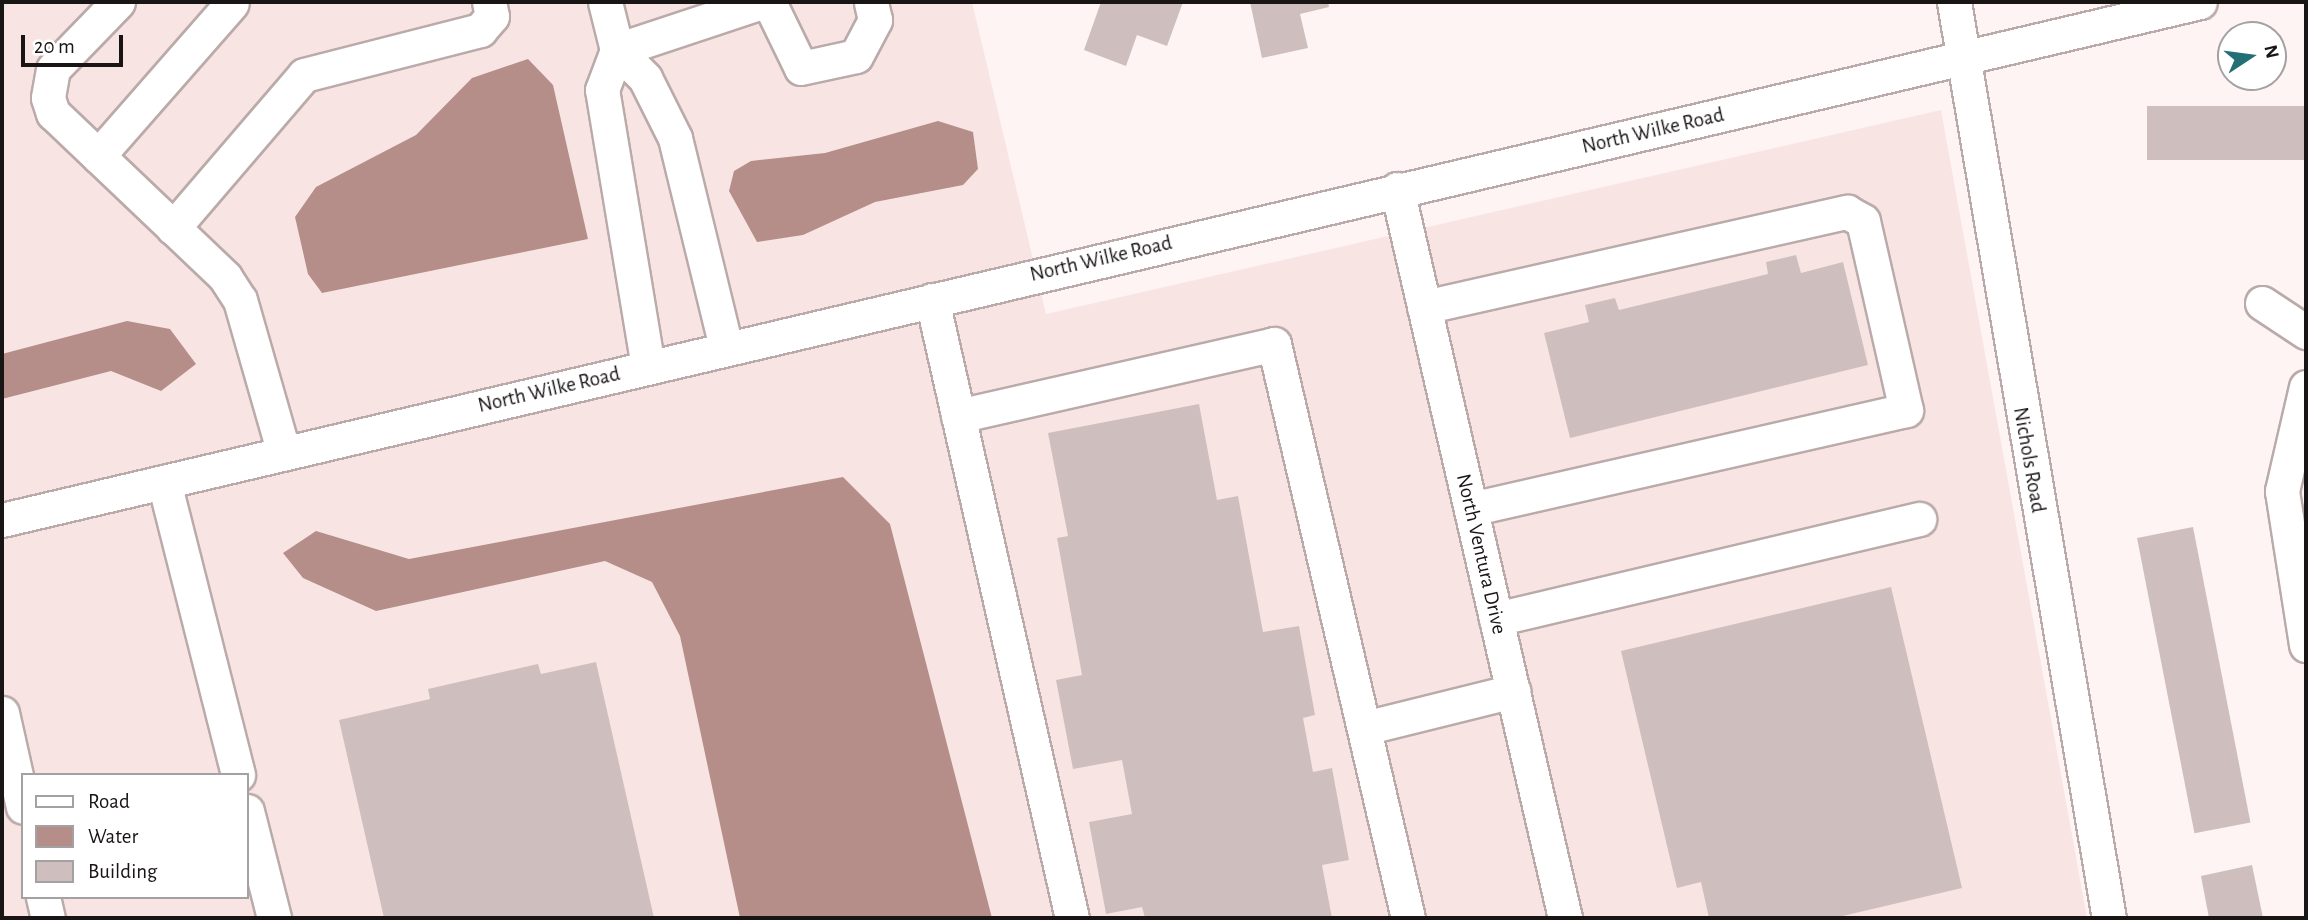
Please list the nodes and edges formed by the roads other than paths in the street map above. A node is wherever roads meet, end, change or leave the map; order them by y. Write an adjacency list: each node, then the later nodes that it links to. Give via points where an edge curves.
1 (118, 2): 12 (street, via 48,82 53,113)
2 (232, 2): 12 (street)
3 (489, 2): 14 (street, via 492,16 481,30 304,75)
4 (605, 2): 10 (street)
5 (762, 2): 10 (street)
6 (769, 2): 7 (street, via 801,68 856,56 875,20)
7 (871, 2)
8 (1954, 2): 11 (street, Nichols Road)
9 (2200, 2): 11 (street, North Wilke Road)
10 (617, 50): 19 (street, via 645,78 675,138); 20 (street, via 602,90)
11 (1962, 60): 13 (street, North Wilke Road); 42 (street, Nichols Road)
12 (98, 156): 14 (street)
13 (1397, 189): 15 (street, North Wilke Road); 17 (street, North Ventura Drive)
14 (173, 228): 23 (street, via 240,300)
15 (932, 300): 19 (street, North Wilke Road); 22 (street)
16 (2262, 303): 18 (street)
17 (1424, 307): 25 (street, North Ventura Drive); 25 (street, via 1847,212 1863,221 1906,411)
18 (2306, 332)
19 (726, 348): 20 (street, North Wilke Road)
20 (648, 367): 23 (street, North Wilke Road)
21 (2306, 387): 29 (street, via 2282,491)
22 (958, 416): 32 (street, via 1274,344); 39 (street)
23 (284, 453): 24 (street, North Wilke Road)
24 (164, 482): 27 (street, North Wilke Road); 33 (street)
25 (1471, 509): 28 (street, North Ventura Drive)
26 (1919, 519): 28 (street)
27 (2, 520)
28 (1496, 619): 30 (street, North Ventura Drive)
29 (2306, 645)
30 (1513, 691): 32 (street); 41 (street, North Ventura Drive)
31 (2, 713): 34 (street)
32 (1364, 729): 40 (street)
33 (237, 773)
34 (21, 798)
35 (248, 815): 38 (street)
36 (43, 899): 37 (street)
37 (48, 918)
38 (274, 918)
39 (1072, 918)
40 (1408, 918)
41 (1565, 918)
42 (2109, 918)

